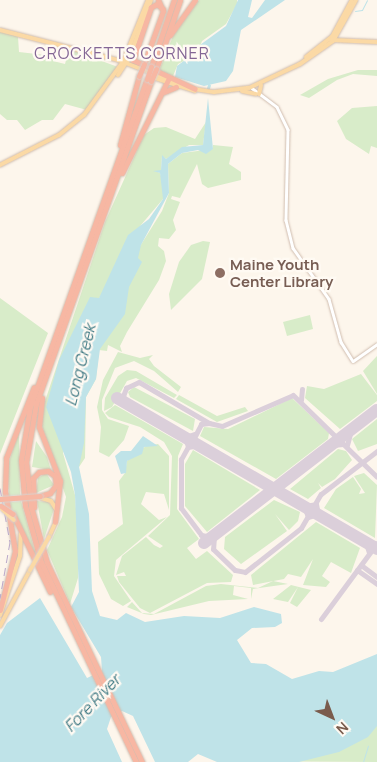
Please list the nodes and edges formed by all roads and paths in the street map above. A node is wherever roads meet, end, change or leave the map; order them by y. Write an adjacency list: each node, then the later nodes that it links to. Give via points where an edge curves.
1 (149, 0): 15 (main road); 16 (main road)
2 (158, 0): 8 (highway)
3 (174, 0): 17 (highway)
4 (180, 0): 14 (highway)
5 (196, 0): 14 (highway)
6 (352, 0): 11 (main road)
7 (356, 0): 10 (main road)
8 (163, 9): 24 (highway, via 157,4 151,7 133,60); 30 (highway, bridge)
9 (0, 30): 16 (main road)
10 (339, 33): 11 (main road); 12 (main road)
11 (331, 40): 12 (main road); 21 (main road)
12 (348, 41): 13 (main road)
13 (377, 42)
14 (165, 44): 17 (highway)
15 (131, 53): 16 (main road); 18 (main road, via 132,63)
16 (124, 64): 18 (main road); 20 (main road); 28 (main road, via 71,127)
17 (153, 68): 19 (highway, bridge)
18 (139, 69): 20 (main road)
19 (149, 80): 29 (highway); 30 (highway)
20 (168, 82): 22 (main road); 24 (main road); 27 (highway)
21 (261, 84): 23 (main road); 26 (main road)
22 (176, 86): 24 (main road); 27 (highway, via 168,88)
23 (253, 87): 25 (main road); 26 (street)
24 (198, 90): 25 (main road)
25 (238, 90): 26 (main road)
26 (258, 95): 32 (street, via 280,110 288,130 286,220 289,238 329,299 341,342 353,361)
27 (150, 113): 29 (highway)
28 (0, 165)
29 (113, 189): 33 (highway)
30 (95, 222): 31 (highway)
31 (55, 336): 40 (highway, via 7,454 5,491 15,552); 43 (highway, via 26,420 21,480 36,549)
32 (377, 344)
33 (57, 348): 38 (highway, via 38,418 60,481); 39 (highway, via 34,410 27,448 27,488)
34 (40, 497): 35 (highway, bridge); 38 (main road, via 54,505); 39 (highway, via 56,486 55,476 48,471 38,472 32,480)
35 (0, 499)
36 (1, 507): 37 (highway, bridge)
37 (13, 517): 41 (main road, via 21,536 22,550); 43 (highway)
38 (56, 522): 42 (main road, bridge)
39 (37, 532): 44 (highway, via 52,575)
40 (0, 610)
41 (0, 615)
42 (0, 626)
43 (76, 638): 44 (highway)
44 (96, 673): 45 (highway)
45 (118, 718): 46 (highway); 47 (highway)
46 (136, 762)
47 (142, 762)

